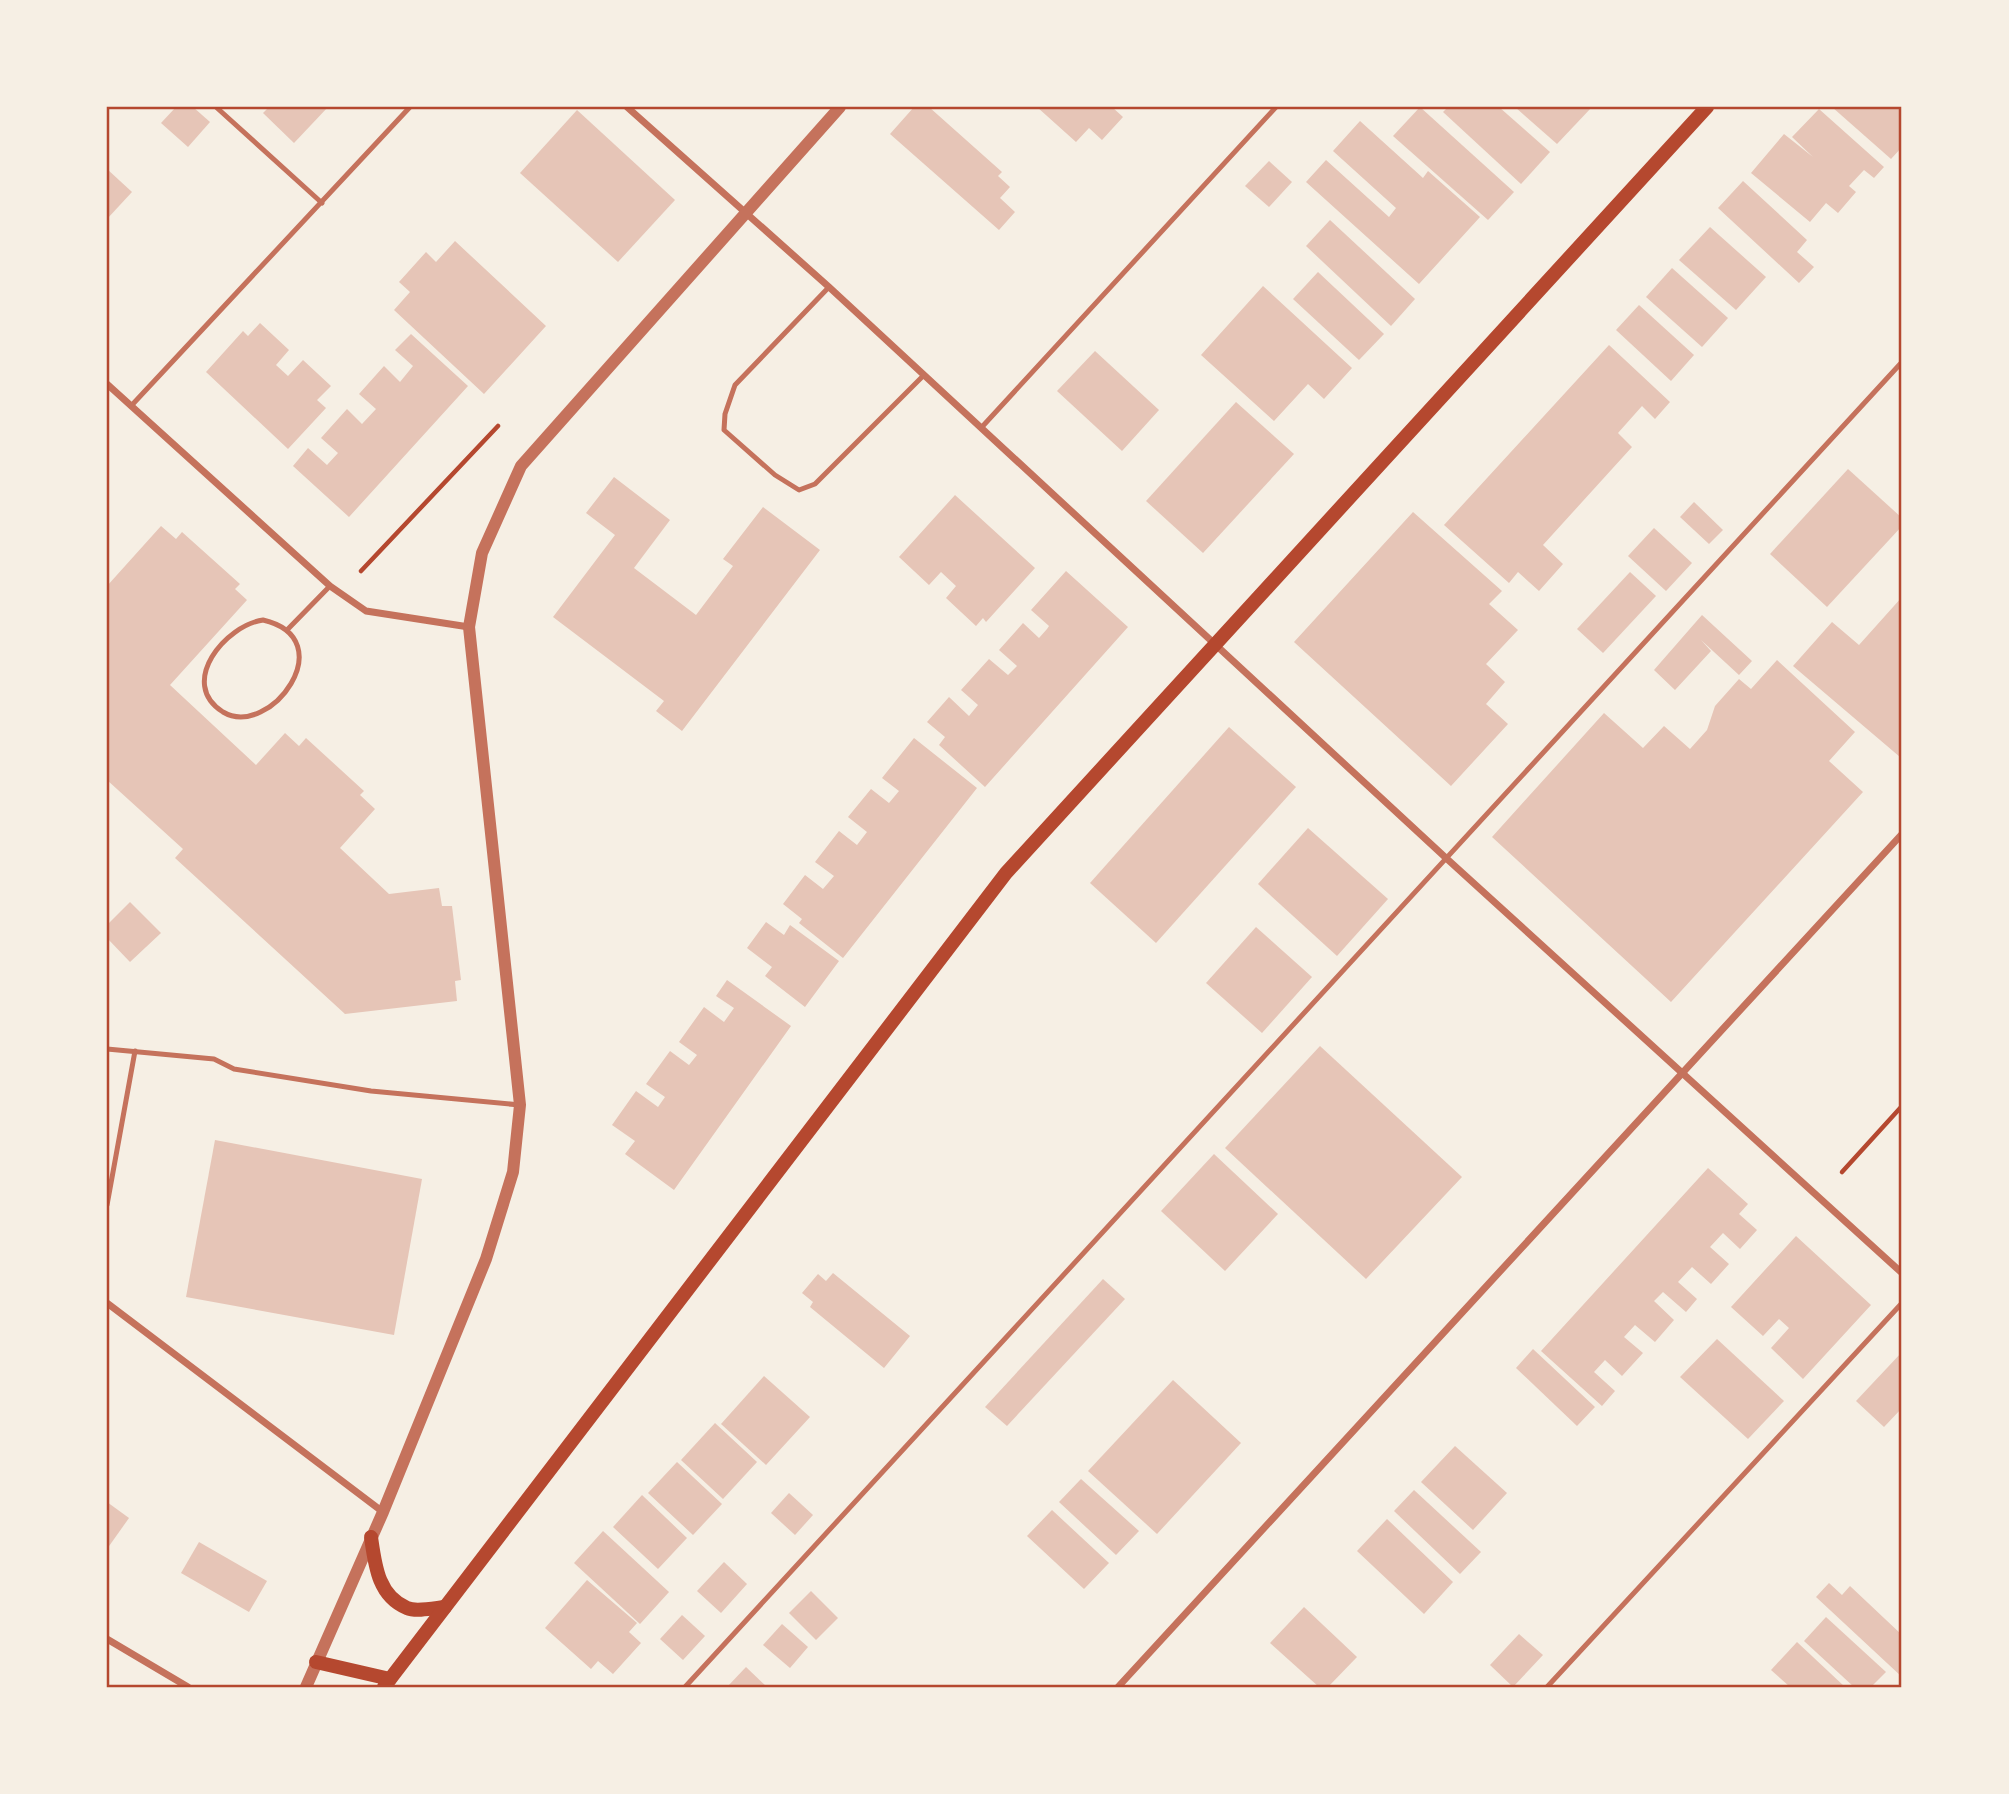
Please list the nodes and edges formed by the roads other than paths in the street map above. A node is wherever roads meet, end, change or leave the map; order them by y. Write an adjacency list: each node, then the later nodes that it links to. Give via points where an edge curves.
1 (216, 107): 7 (lane)
2 (410, 107): 7 (lane)
3 (627, 107): 8 (street)
4 (840, 107): 8 (street)
5 (1276, 107): 14 (lane)
6 (1707, 107): 18 (main road)
7 (322, 204): 13 (lane)
8 (743, 213): 9 (street); 16 (street, via 521,466 482,553)
9 (829, 287): 11 (street); 11 (lane, via 734,385 724,430 799,490 815,484)
10 (1902, 362): 20 (lane)
11 (923, 376): 14 (street)
12 (107, 384): 13 (street)
13 (131, 407): 15 (street)
14 (981, 428): 18 (street)
15 (330, 586): 16 (street, via 366,611); 17 (lane)
16 (469, 627): 24 (street)
17 (287, 630): 17 (lane, via 263,620 239,628 206,667 207,693 214,704 235,716 248,717 271,706 296,677 300,664 295,640)
18 (1213, 644): 20 (street); 31 (main road, via 1006,873)
19 (1902, 834): 23 (street)
20 (1446, 858): 23 (street); 37 (lane)
21 (107, 1049): 22 (lane)
22 (135, 1051): 24 (lane, via 214,1059 233,1069 371,1091); 25 (lane)
23 (1681, 1075): 26 (street); 38 (street)
24 (520, 1105): 29 (street, via 513,1172 486,1259)
25 (107, 1205)
26 (1902, 1273)
27 (107, 1303): 29 (street)
28 (1902, 1303): 39 (lane)
29 (383, 1512): 30 (street)
30 (371, 1538): 31 (main road, via 384,1592 408,1609); 33 (street)
31 (446, 1607): 34 (main road)
32 (107, 1639): 35 (street)
33 (317, 1662): 34 (main road); 36 (street)
34 (390, 1685)
35 (188, 1687)
36 (306, 1687)
37 (685, 1687)
38 (1118, 1687)
39 (1547, 1687)

